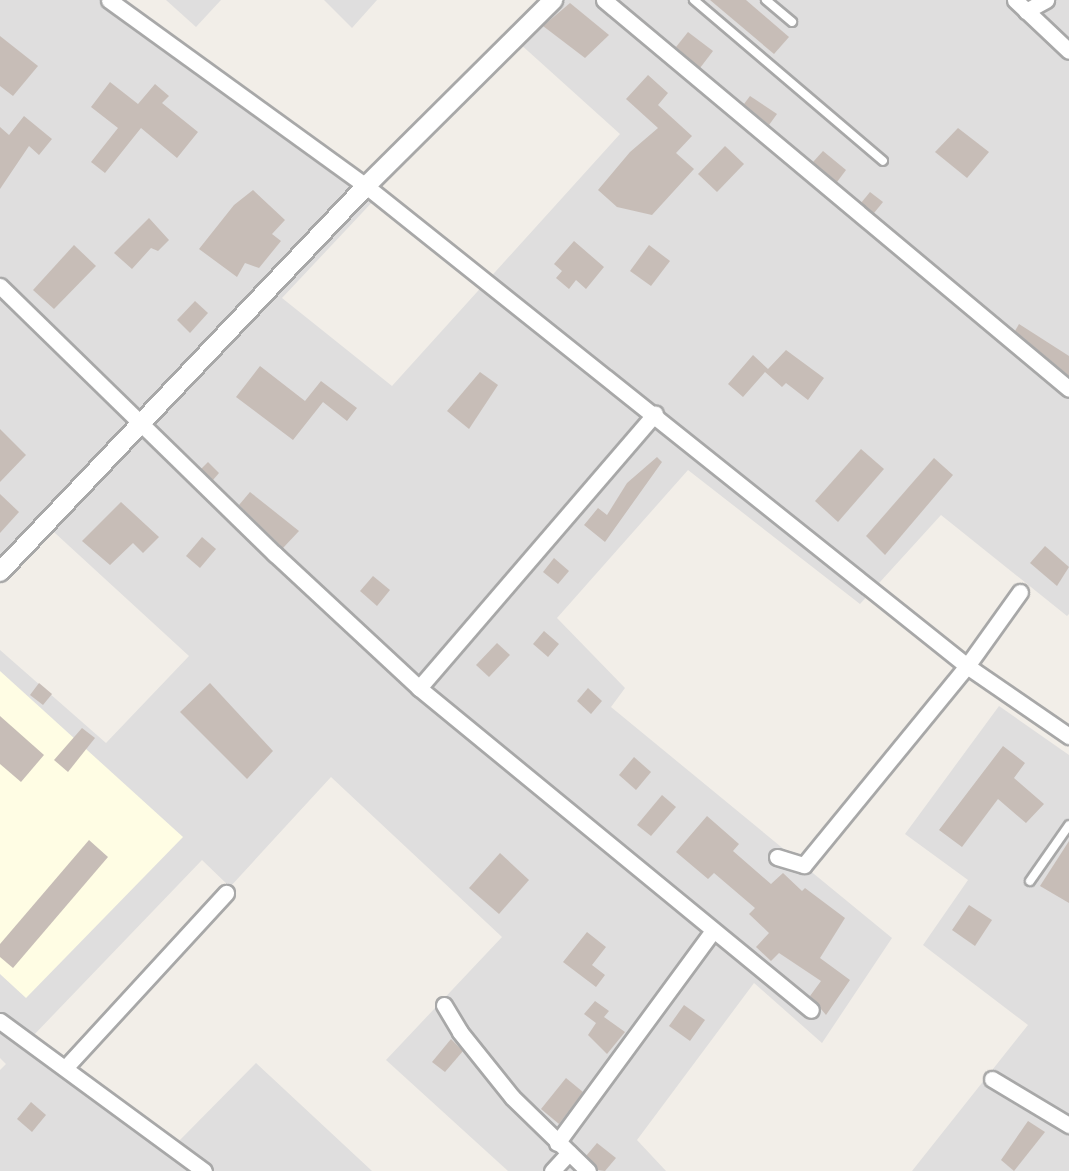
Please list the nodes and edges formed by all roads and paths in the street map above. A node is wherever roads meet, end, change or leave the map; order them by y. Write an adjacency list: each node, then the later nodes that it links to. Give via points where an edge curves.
1 (109, 0): 12 (street)
2 (553, 0): 12 (street)
3 (604, 0): 14 (street)
4 (694, 0): 11 (lane)
5 (766, 0): 9 (lane)
6 (1015, 0): 8 (street)
7 (1046, 0): 8 (street)
8 (1026, 11): 10 (street)
9 (792, 21)
10 (1069, 51)
11 (883, 161)
12 (366, 186): 15 (street); 16 (street)
13 (0, 286): 16 (street)
14 (1069, 389)
15 (656, 414): 19 (street); 20 (street)
16 (142, 425): 17 (street); 20 (street)
17 (0, 572)
18 (1020, 592): 19 (street)
19 (967, 666): 21 (street); 23 (street, via 804,865)
20 (419, 688): 26 (street)
21 (1069, 736)
22 (1069, 825): 24 (lane)
23 (777, 857)
24 (1030, 881)
25 (226, 892): 30 (street)
26 (713, 931): 28 (street); 33 (street)
27 (444, 1005): 33 (street, via 460,1032 512,1097)
28 (811, 1010)
29 (0, 1022): 30 (street)
30 (65, 1068): 34 (street)
31 (992, 1079): 32 (street)
32 (1069, 1125)
33 (563, 1148): 35 (street); 36 (street)
34 (204, 1171)
35 (552, 1171)
36 (588, 1171)

